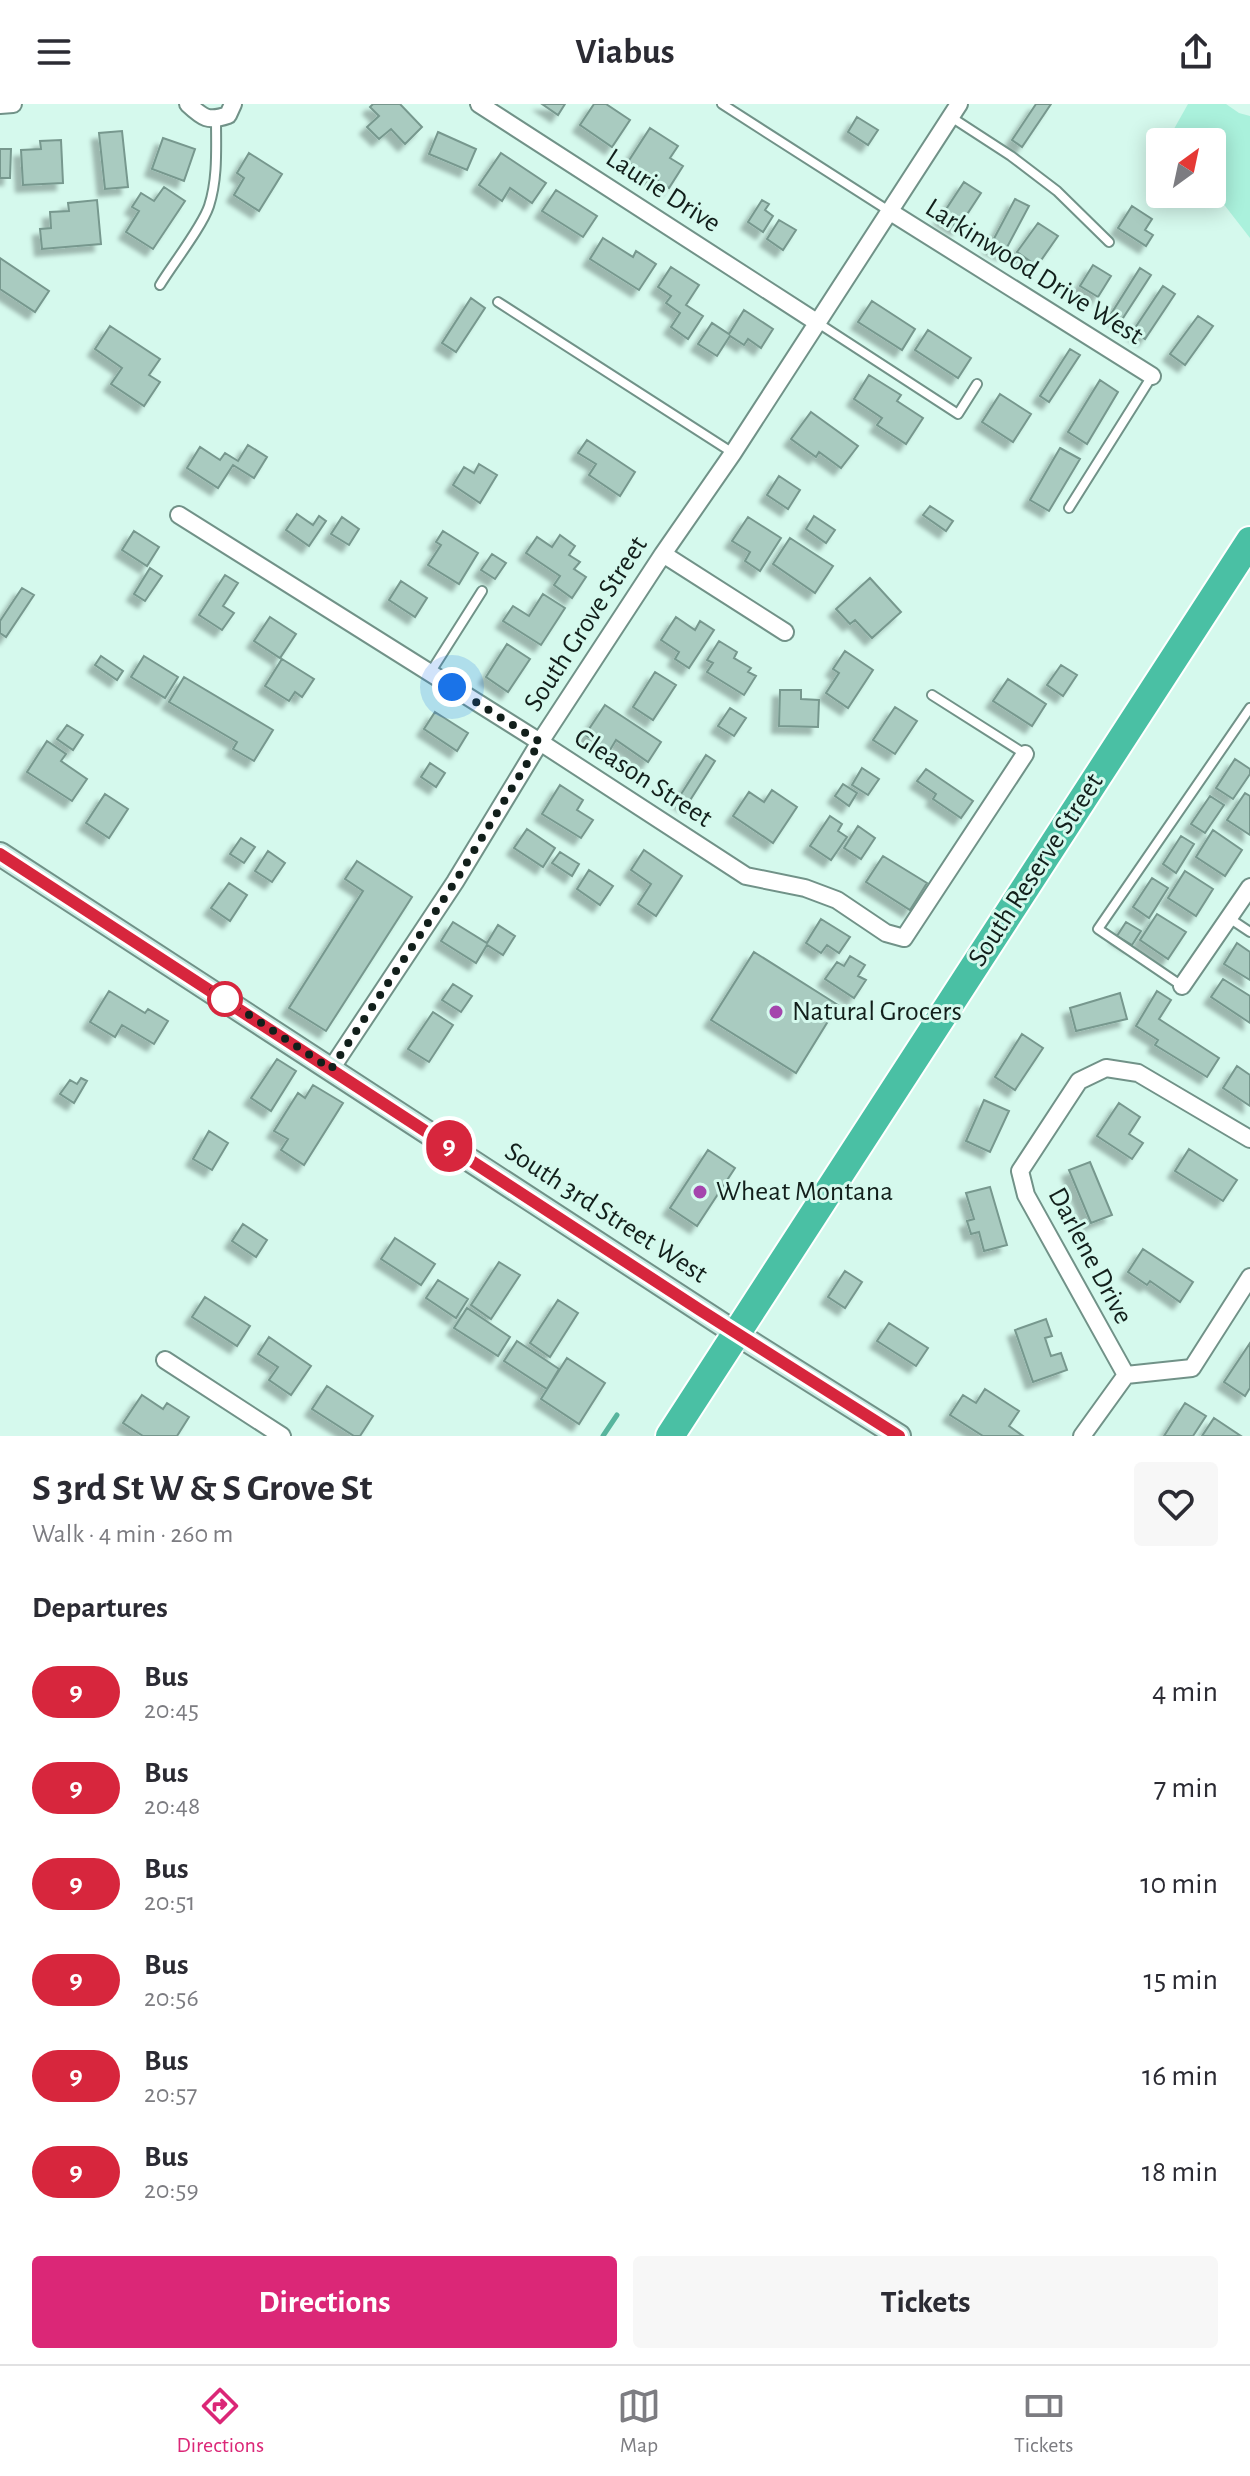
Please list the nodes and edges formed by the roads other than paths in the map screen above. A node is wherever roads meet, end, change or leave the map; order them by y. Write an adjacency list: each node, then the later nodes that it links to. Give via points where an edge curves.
1 (13, 104): 6 (street)
2 (188, 104): 8 (street, via 202,117)
3 (233, 104): 8 (street, via 228,115)
4 (479, 104): 13 (street, Laurie Drive)
5 (722, 104): 9 (lane)
6 (0, 105)
7 (955, 111): 9 (street, South Grove Street); 10 (lane, via 1057,191)
8 (216, 119): 11 (lane, via 217,157 208,209)
9 (889, 211): 13 (street, South Grove Street); 14 (street, Larkinwood Drive West)
10 (1109, 242)
11 (160, 285)
12 (498, 302): 16 (lane)
13 (818, 323): 15 (lane, via 958,414); 16 (street, South Grove Street)
14 (1152, 376): 17 (lane)
15 (977, 384)
16 (733, 453): 20 (street, South Grove Street)
17 (1069, 508)
18 (179, 515): 23 (street, Gleason Street)
19 (1250, 541): 36 (highway, South Reserve Street)
20 (663, 554): 22 (street); 26 (street, South Grove Street)
21 (482, 591): 23 (lane)
22 (785, 632)
23 (429, 673): 26 (street, Gleason Street)
24 (932, 695): 27 (lane)
25 (1250, 708): 32 (lane, via 1098,929)
26 (540, 742): 27 (street, Gleason Street, via 746,876 837,900 886,933 904,938); 33 (street, South Grove Street)
27 (1025, 754)
28 (0, 854): 33 (street, South 3rd Street West)
29 (1250, 887): 30 (street)
30 (1229, 918): 31 (lane); 32 (street)
31 (1250, 932)
32 (1182, 986)
33 (331, 1069): 36 (street, South 3rd Street West)
34 (1250, 1139): 38 (street, Darlene Drive, via 1138,1073 1106,1068 1079,1081 1020,1171 1026,1195)
35 (1250, 1277): 38 (street, via 1192,1368)
36 (737, 1334): 40 (highway, South Reserve Street); 41 (street, South 3rd Street West)
37 (165, 1360): 39 (street)
38 (1126, 1375): 42 (street)
39 (282, 1436)
40 (670, 1436)
41 (899, 1436)
42 (1082, 1436)

